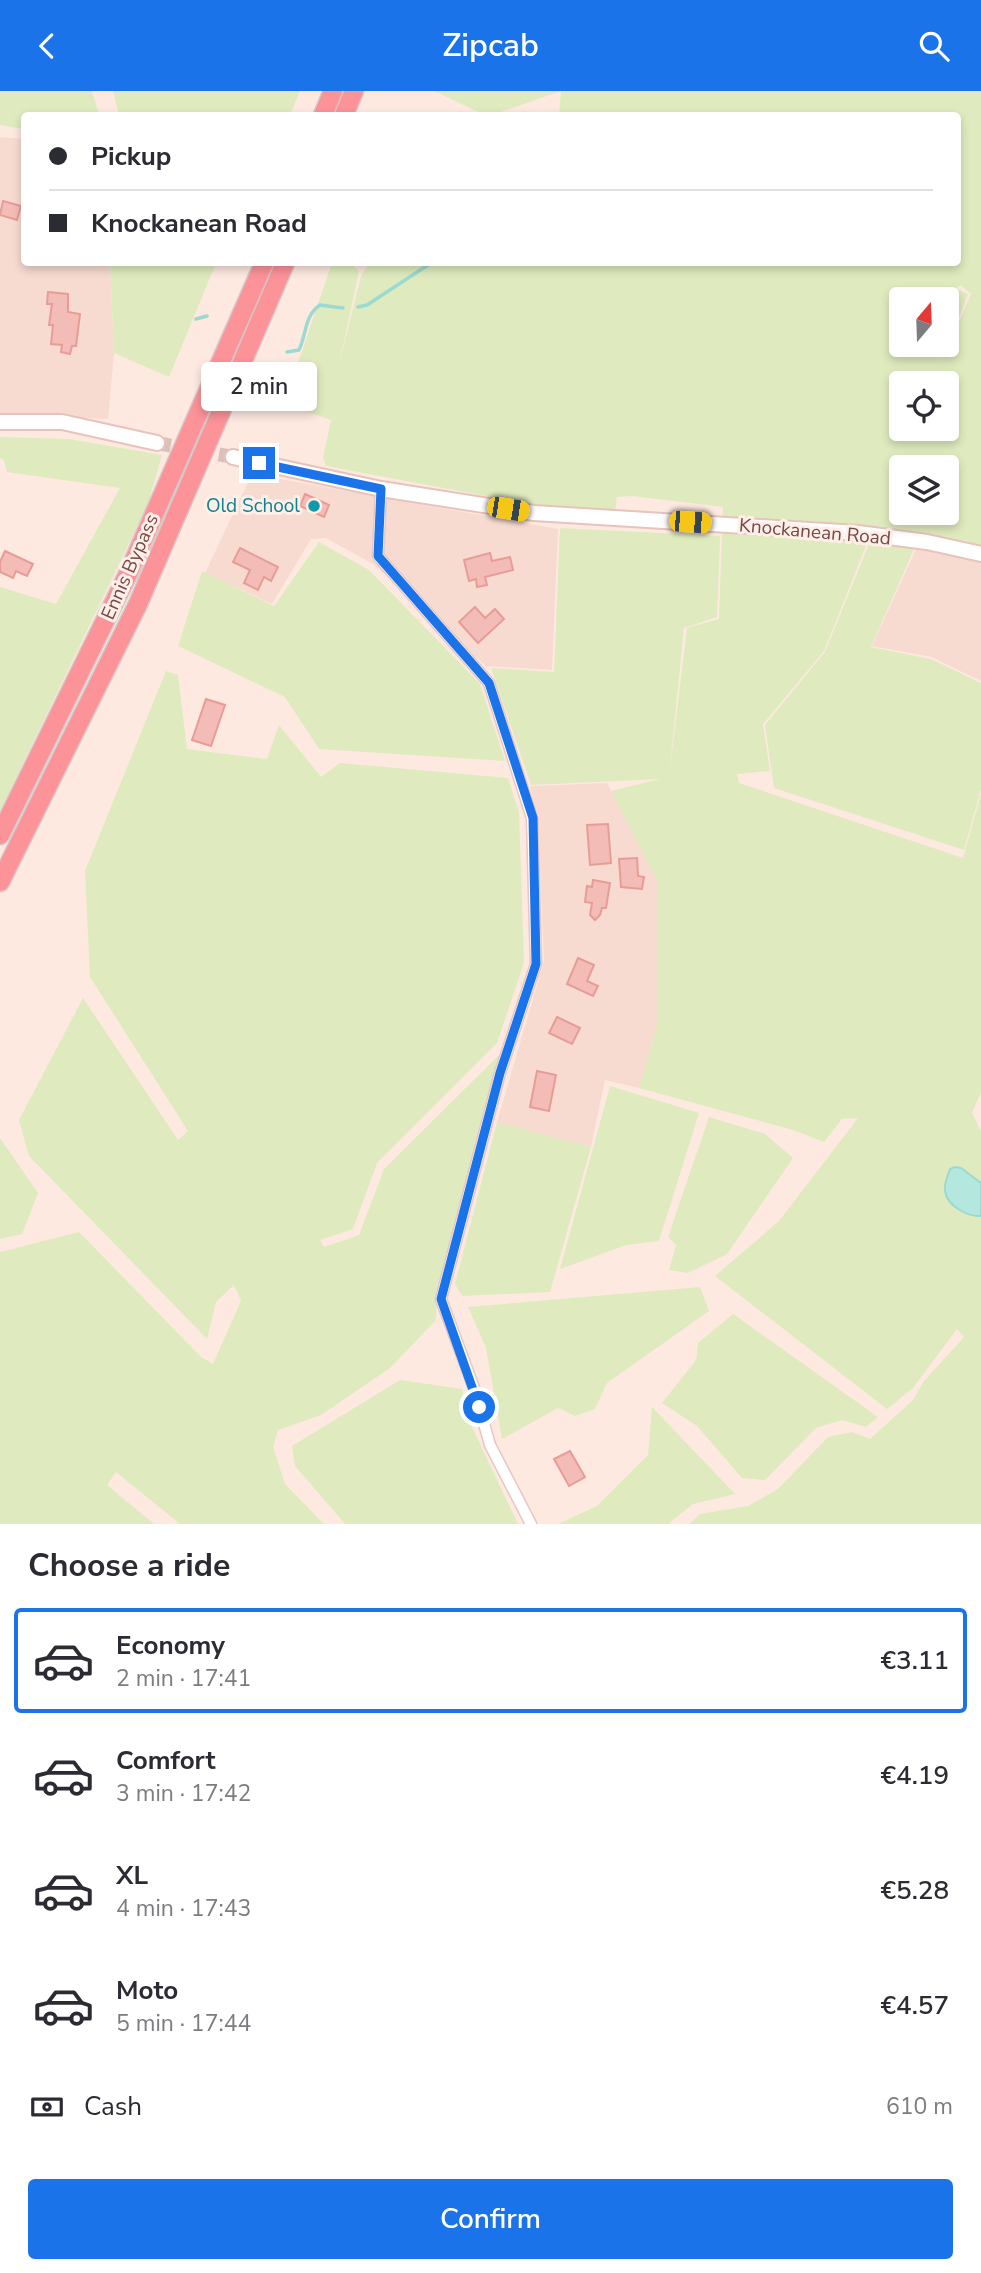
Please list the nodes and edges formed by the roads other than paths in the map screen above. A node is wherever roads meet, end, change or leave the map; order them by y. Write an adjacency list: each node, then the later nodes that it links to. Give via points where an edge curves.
1 (333, 91): 3 (highway)
2 (354, 91): 4 (highway)
3 (324, 112)
4 (345, 112)
5 (263, 266): 12 (highway, Ennis Bypass, via 128,574)
6 (284, 266): 13 (highway, Ennis Bypass, via 138,604)
7 (0, 422): 8 (street, via 62,422)
8 (157, 443)
9 (233, 457): 10 (street, Knockanean Road)
10 (381, 489): 11 (street, Knockanean Road, via 534,513 858,533); 14 (street, via 378,556 489,683 533,818 536,964 500,1073 441,1299 490,1445)
11 (981, 554)
12 (0, 835)
13 (0, 882)
14 (531, 1524)

